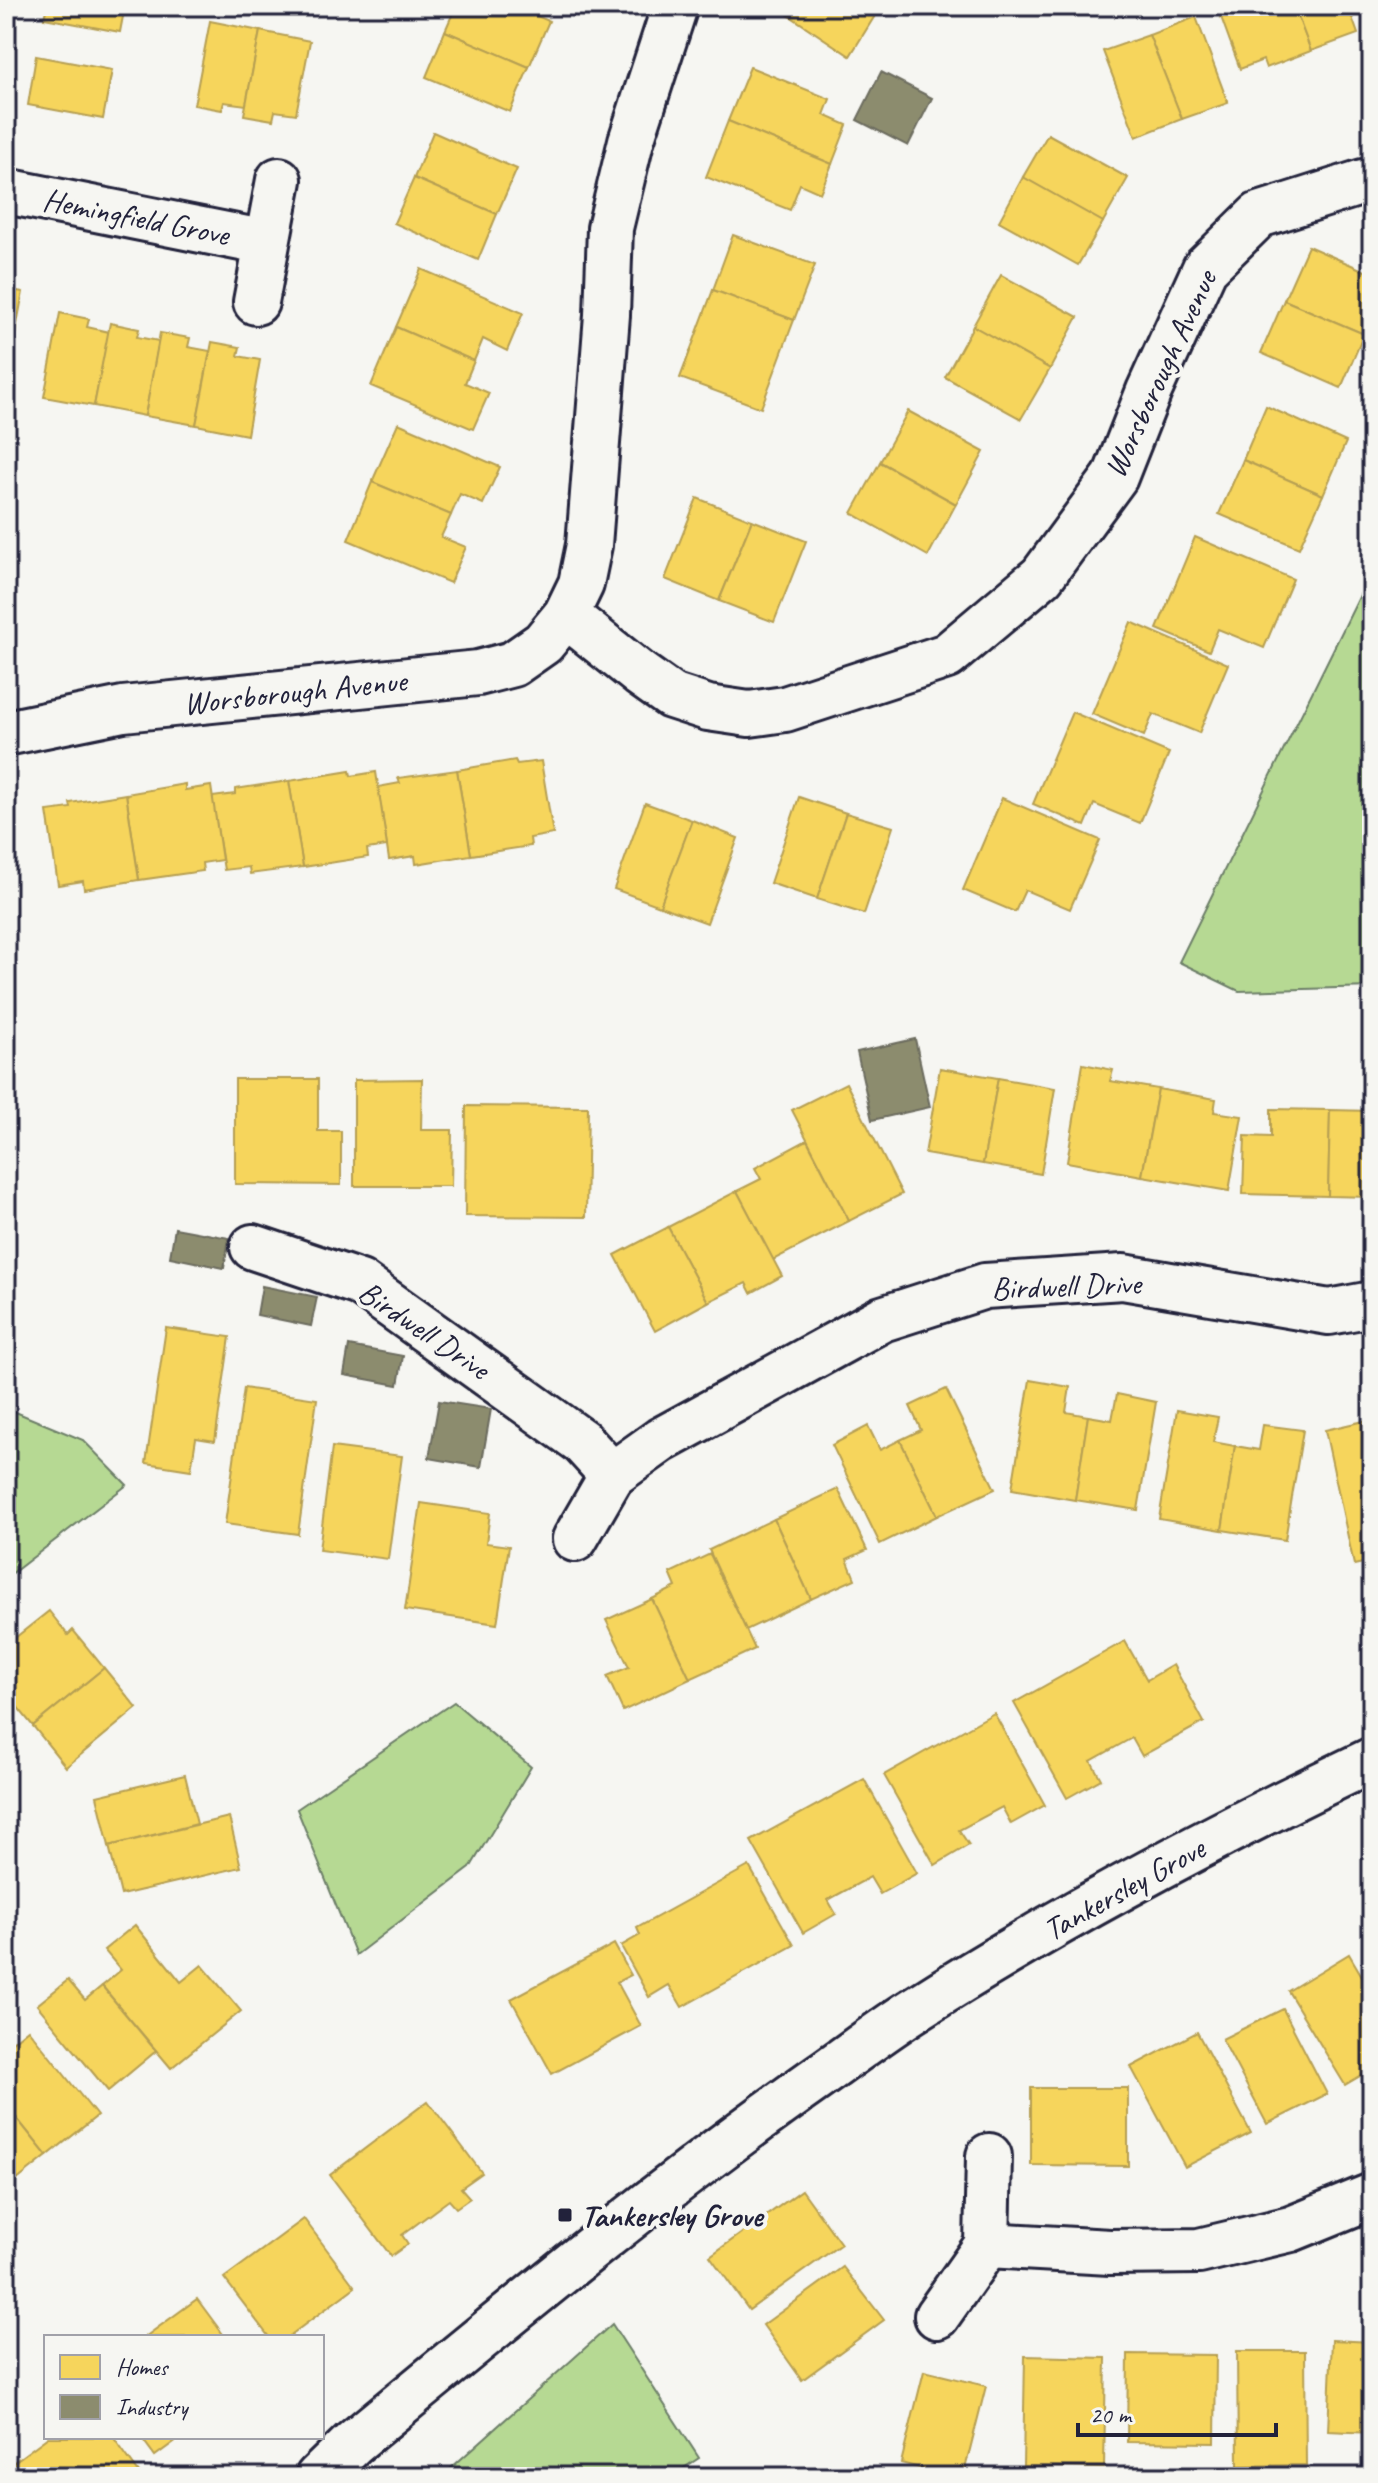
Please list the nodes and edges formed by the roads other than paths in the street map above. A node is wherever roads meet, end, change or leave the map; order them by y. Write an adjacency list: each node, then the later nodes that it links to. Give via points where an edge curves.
1 (675, 6): 7 (street, Worsborough Avenue, via 631,141 610,228 589,545 581,584)
2 (279, 180): 5 (street, Hemingfield Grove)
3 (1363, 182): 7 (street, Worsborough Avenue, via 1259,215 1205,268 1115,477 1042,576 947,656 785,709 749,714 671,696)
4 (6, 191): 5 (street, Hemingfield Grove)
5 (266, 243): 6 (street, Hemingfield Grove)
6 (256, 302)
7 (566, 615): 8 (street, Worsborough Avenue, via 543,643 513,664 478,673 123,709)
8 (6, 733)
9 (253, 1247): 11 (street, Birdwell Drive, via 360,1283 581,1441)
10 (1372, 1304): 11 (street, Birdwell Drive, via 1329,1312 1123,1277 985,1286 882,1319 661,1440)
11 (612, 1475): 12 (street, Birdwell Drive)
12 (575, 1539)
13 (1372, 1760): 18 (street, Tankersley Grove, via 1276,1805 1073,1916 911,2013 745,2129 581,2255)
14 (989, 2156): 16 (street)
15 (1372, 2196): 16 (street, via 1291,2229 1199,2251)
16 (987, 2245): 17 (street)
17 (937, 2316)
18 (318, 2477)

